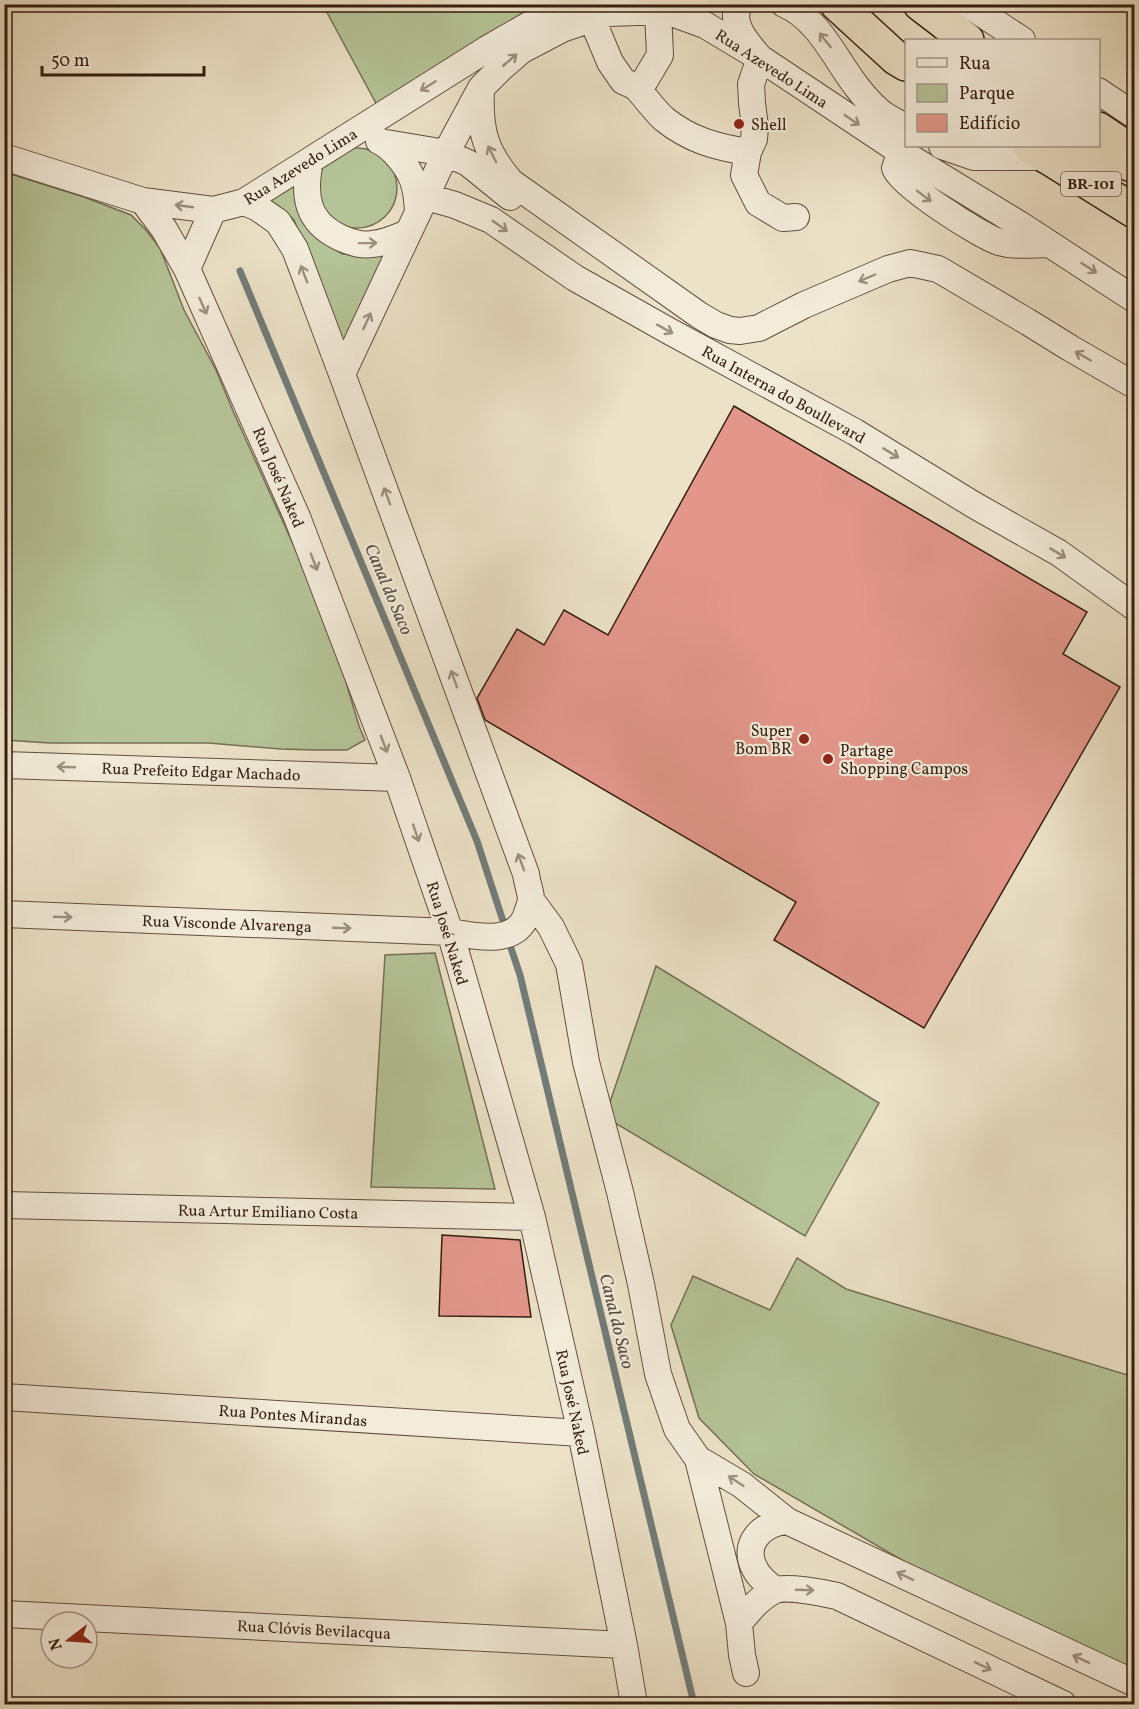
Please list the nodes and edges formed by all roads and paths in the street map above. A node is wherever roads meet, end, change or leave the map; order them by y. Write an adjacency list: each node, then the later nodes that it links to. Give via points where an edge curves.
1 (569, 4): 18 (street, Rua Azevedo Lima, one-way to 18, via 487,49)
2 (740, 4): 11 (street, via 737,26)
3 (784, 4): 19 (street, Rua Azevedo Lima, one-way to 3, via 856,86 814,27)
4 (837, 4): 12 (highway)
5 (920, 4): 9 (highway)
6 (967, 4): 10 (street)
7 (658, 11): 8 (street, Rua Azevedo Lima, via 609,13); 11 (street, Rua Azevedo Lima, via 705,25); 13 (street, via 660,56 644,82)
8 (592, 19): 13 (street, via 610,62 623,81); 14 (street, Rua Azevedo Lima, one-way to 8, via 522,50 562,29)
9 (967, 39)
10 (1020, 39)
11 (760, 58): 19 (street, Rua Azevedo Lima, one-way to 19); 24 (street, via 751,84 755,127)
12 (905, 63)
13 (636, 87): 24 (street, via 663,118 693,139)
14 (481, 88): 25 (street, Rua Azevedo Lima); 38 (street, Rua Interna do Boullevard, one-way to 14, via 730,330 699,315 511,182 483,136)
15 (1100, 92): 16 (street)
16 (1134, 115)
17 (1100, 130): 26 (highway, BR-101)
18 (347, 136): 20 (street); 28 (street, Rua Azevedo Lima)
19 (904, 140)
20 (386, 143): 25 (street); 34 (street, via 414,180)
21 (914, 147): 37 (street, Rua Azevedo Lima, one-way to 37)
22 (945, 147): 23 (street, via 974,157)
23 (1038, 151): 29 (highway, via 1087,153); 33 (highway, BR-101)
24 (748, 152): 35 (street, via 744,175 758,203 783,218)
25 (446, 153): 34 (street, Rua Azevedo Lima); 38 (street, via 468,163 598,265 713,334 732,341 745,340)
26 (1134, 153)
27 (4, 157): 30 (street, Rua Azevedo Lima)
28 (310, 161): 31 (street, Rua Azevedo Lima); 34 (street, one-way to 34, via 306,196 312,212 332,234 350,243 371,245 391,240)
29 (1134, 166)
30 (143, 201): 32 (street, Rua Azevedo Lima, one-way to 30); 36 (street, Rua José Naked)
31 (244, 202): 32 (street, Rua Azevedo Lima); 39 (street, one-way to 31, via 295,249 278,222)
32 (213, 210): 36 (street)
33 (1134, 211)
34 (417, 214): 39 (street, Rua Azevedo Lima, one-way to 34); 41 (street, Rua Interna do Boullevard, one-way to 41, via 455,205 491,220 575,278 872,442 1059,553)
35 (796, 218)
36 (187, 269): 43 (street, Rua José Naked, one-way to 43, via 297,517)
37 (1134, 299)
38 (759, 328): 40 (street, Rua Interna do Boullevard, one-way to 38, via 938,269 910,263 804,305)
39 (342, 374): 44 (street, one-way to 39, via 526,874)
40 (1134, 385)
41 (1134, 607)
42 (4, 765): 43 (street, Rua Prefeito Edgar Machado, one-way to 42)
43 (397, 778): 46 (street, Rua José Naked, one-way to 46)
44 (531, 900): 47 (street, via 521,926); 48 (street, via 552,927)
45 (4, 914): 46 (street, Rua Visconde Alvarenga, one-way to 46)
46 (450, 932): 47 (street, Rua Visconde Alvarenga, via 483,937); 50 (street, Rua José Naked)
47 (512, 933): 48 (street)
48 (563, 951): 53 (street, via 641,1284 658,1374 677,1429)
49 (4, 1205): 50 (street, Rua Artur Emiliano Costa)
50 (532, 1216): 52 (street, Rua José Naked)
51 (4, 1397): 52 (street, Rua Pontes Mirandas)
52 (581, 1432): 58 (street, Rua José Naked)
53 (698, 1459): 54 (street, one-way to 53, via 742,1485); 57 (street)
54 (787, 1521): 55 (street, via 766,1527 752,1545 753,1567); 60 (street, one-way to 54)
55 (774, 1590): 57 (street); 62 (street, one-way to 62, via 812,1590 837,1596)
56 (4, 1614): 58 (street, Rua Clóvis Bevilacqua)
57 (739, 1623): 59 (street)
58 (624, 1645): 61 (street, Rua José Naked)
59 (746, 1673)
60 (1134, 1683)
61 (634, 1704)
62 (1064, 1704)

